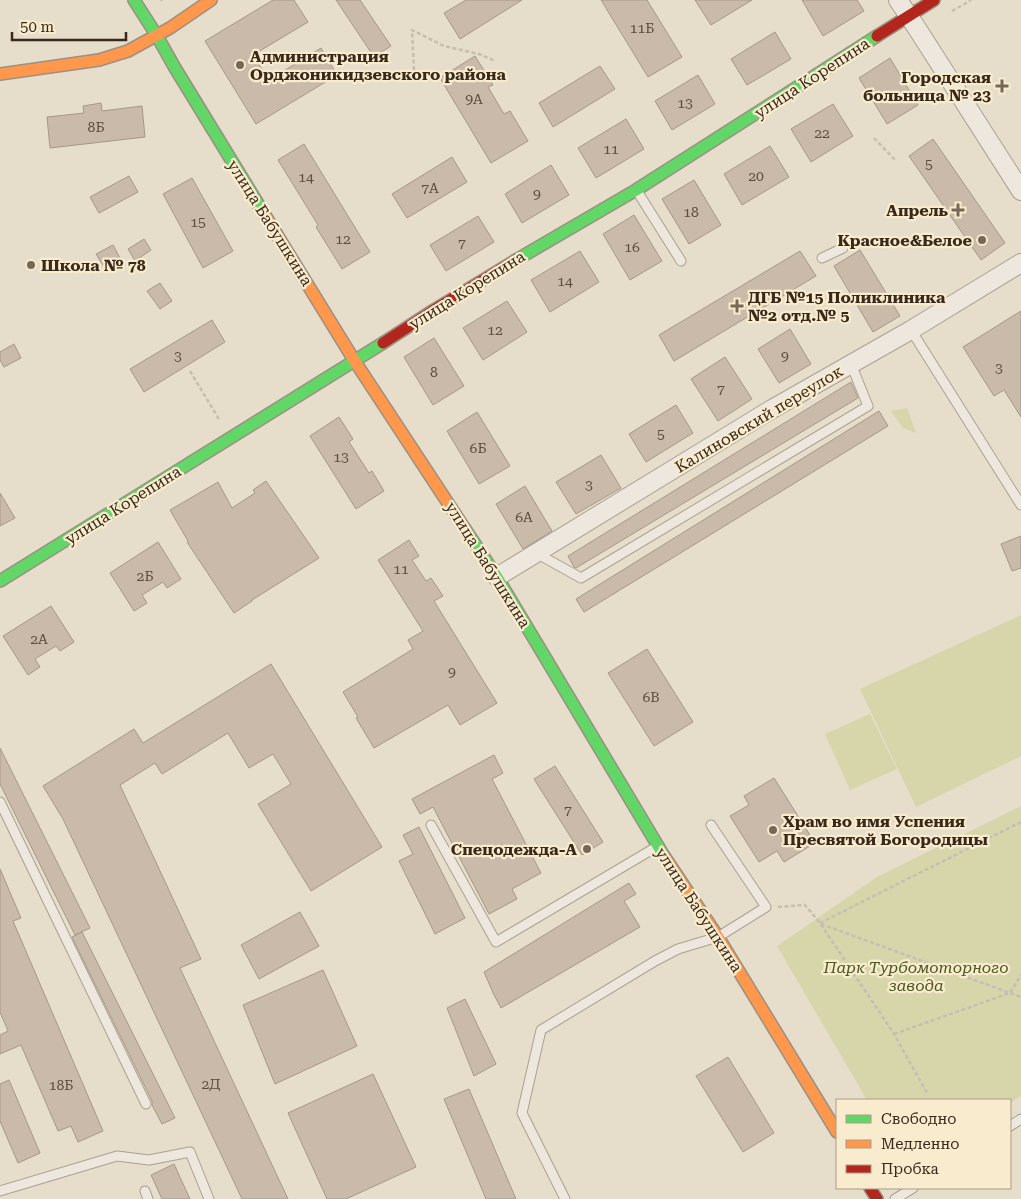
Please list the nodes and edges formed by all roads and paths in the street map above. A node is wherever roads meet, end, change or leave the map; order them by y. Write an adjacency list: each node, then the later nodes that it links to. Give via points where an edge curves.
1 (134, 0): 6 (street, улица Бабушкина)
2 (211, 0): 6 (street)
3 (898, 0): 5 (street)
4 (934, 0): 5 (street, улица Корепина)
5 (909, 16): 12 (street, улица Корепина); 13 (street)
6 (157, 36): 9 (street, via 128,51 99,60); 19 (street, улица Бабушкина)
7 (495, 61): 8 (path, via 444,46 412,30)
8 (414, 70)
9 (0, 74)
10 (874, 138): 11 (path)
11 (896, 160)
12 (636, 190): 16 (lane); 19 (street, улица Корепина)
13 (1021, 191)
14 (843, 248): 15 (lane)
15 (822, 258)
16 (681, 261)
17 (1021, 263): 18 (street, Калиновский переулок)
18 (911, 330): 20 (street, Калиновский переулок); 23 (lane)
19 (354, 360): 25 (street, улица Бабушкина); 26 (street, улица Корепина)
20 (851, 364): 24 (street, Калиновский переулок); 24 (lane, via 868,406 581,578)
21 (190, 371): 22 (path)
22 (223, 425)
23 (1021, 505)
24 (536, 553): 25 (street, Калиновский переулок)
25 (497, 577): 31 (street, улица Бабушкина)
26 (0, 581)
27 (0, 802): 40 (lane)
28 (1021, 822): 33 (path)
29 (711, 825): 32 (lane)
30 (431, 826): 31 (lane, via 496,942)
31 (658, 846): 34 (street, улица Бабушкина)
32 (766, 907): 33 (path, via 805,905); 34 (lane)
33 (820, 923): 36 (path); 38 (path)
34 (718, 938): 41 (street, улица Бабушкина); 45 (lane, via 678,949 655,961 542,1030 522,1113)
35 (1021, 975): 36 (path)
36 (1010, 993): 37 (path); 38 (path)
37 (1021, 997)
38 (894, 1034): 39 (path)
39 (927, 1093)
40 (146, 1104)
41 (836, 1130)
42 (911, 1189): 46 (lane)
43 (0, 1190): 44 (lane, via 117,1156 149,1160 190,1152)
44 (209, 1199)
45 (565, 1199)
46 (895, 1199)

